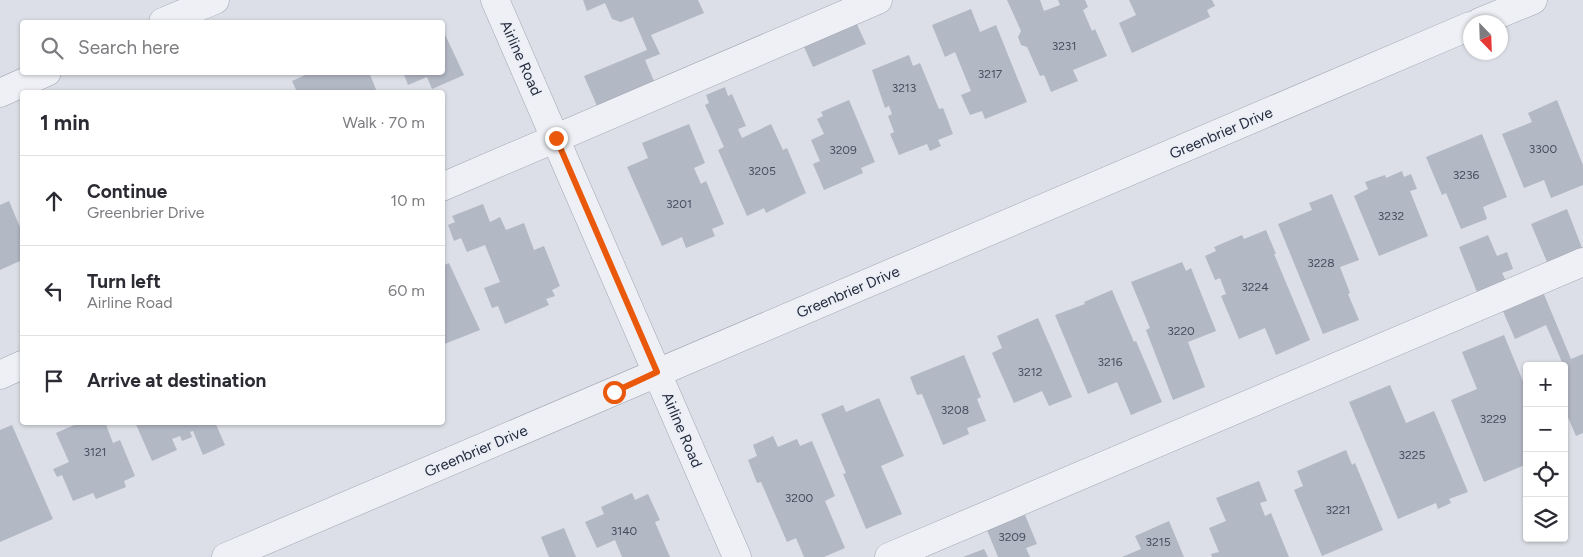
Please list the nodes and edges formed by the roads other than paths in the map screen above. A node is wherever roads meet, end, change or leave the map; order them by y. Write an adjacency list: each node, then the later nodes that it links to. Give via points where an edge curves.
1 (215, 0): 6 (street)
2 (496, 0): 10 (street, Airline Road)
3 (878, 0): 10 (street)
4 (1533, 0): 5 (street)
5 (1497, 15)
6 (168, 20)
7 (1463, 29): 14 (street, Greenbrier Drive)
8 (40, 75): 9 (street)
9 (0, 93)
10 (556, 138): 11 (street); 14 (street, Airline Road)
11 (445, 186)
12 (1583, 262): 18 (street)
13 (20, 366): 15 (street)
14 (657, 372): 16 (street, Greenbrier Drive); 17 (street, Airline Road)
15 (0, 375)
16 (226, 557)
17 (738, 557)
18 (889, 557)

